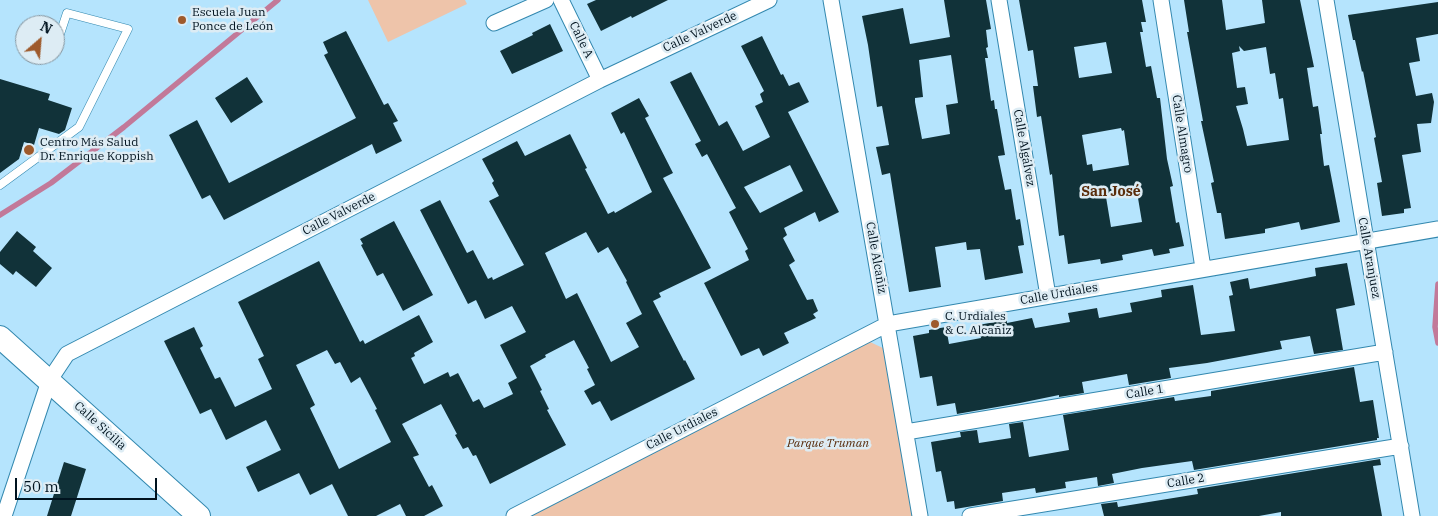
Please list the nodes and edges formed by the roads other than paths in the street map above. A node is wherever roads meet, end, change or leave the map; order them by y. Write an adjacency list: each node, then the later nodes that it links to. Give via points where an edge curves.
1 (546, 0): 9 (street)
2 (561, 0): 10 (street, Calle A)
3 (769, 0): 10 (street, Calle Valverde)
4 (831, 0): 16 (street, Calle Alcañiz)
5 (999, 0): 15 (street, Calle Algálvez)
6 (1160, 0): 14 (street, Calle Almagro)
7 (1326, 0): 13 (street, Calle Aranjuez)
8 (65, 19): 11 (lane, via 67,13 128,29 79,127)
9 (494, 23)
10 (600, 80): 19 (street, Calle Valverde, via 66,354)
11 (0, 185)
12 (1438, 229): 13 (street, Calle Urdiales)
13 (1366, 241): 14 (street, Calle Urdiales); 18 (street, Calle Aranjuez)
14 (1203, 268): 15 (street, Calle Urdiales)
15 (1048, 296): 16 (street, Calle Urdiales)
16 (888, 324): 20 (street, Calle Alcañiz); 24 (street, Calle Urdiales)
17 (0, 337): 19 (street, Calle Sicilia)
18 (1385, 352): 20 (street, Calle 1); 21 (street, Calle Aranjuez)
19 (49, 381): 22 (street, Calle Valverde); 23 (street, Calle Sicilia)
20 (906, 432): 25 (street, Calle Alcañiz)
21 (1401, 446): 26 (street, Calle 2); 27 (street, Calle Aranjuez)
22 (4, 516)
23 (199, 516)
24 (514, 516)
25 (920, 516)
26 (970, 516)
27 (1412, 516)

